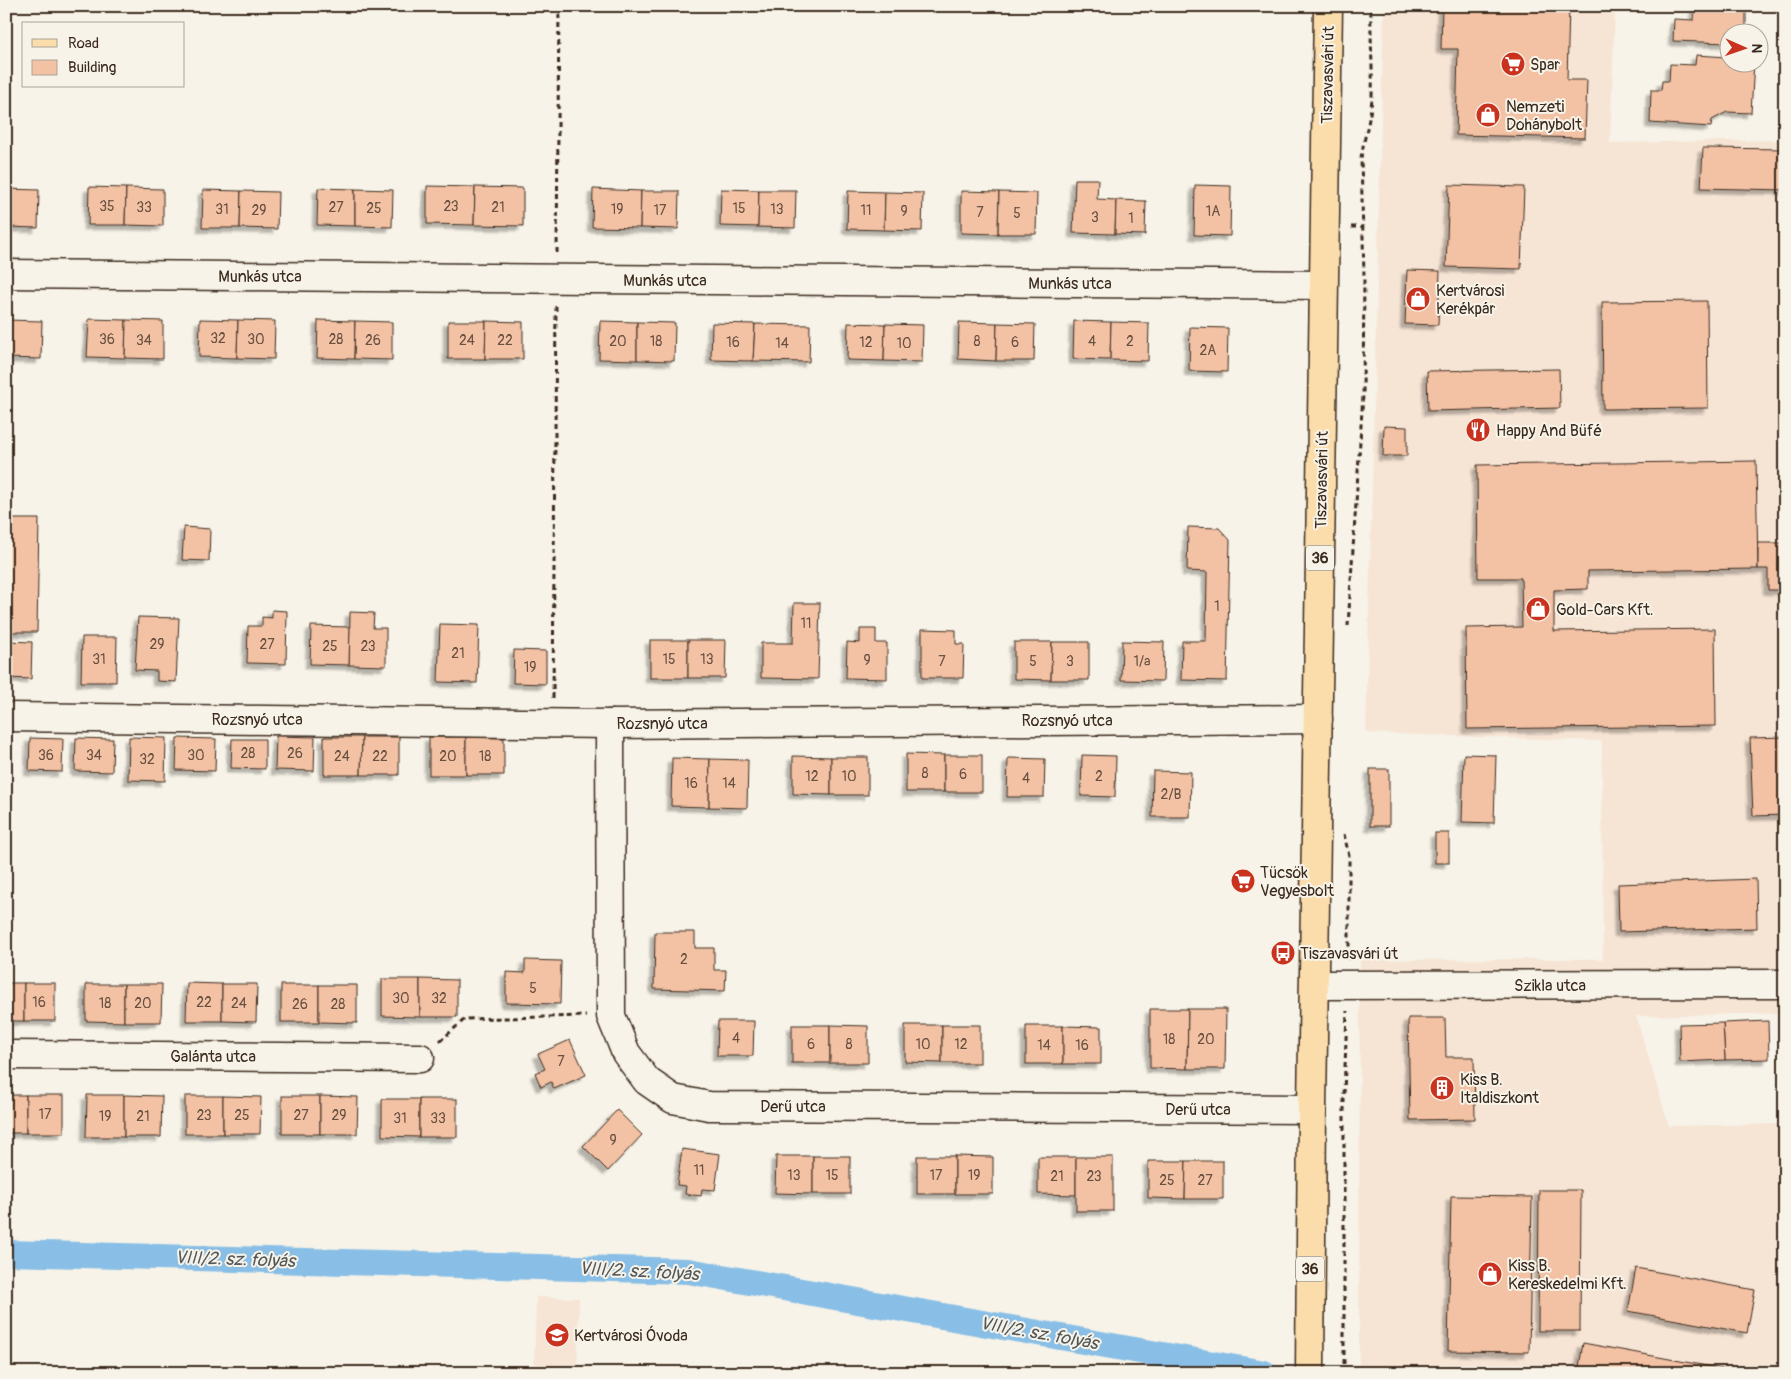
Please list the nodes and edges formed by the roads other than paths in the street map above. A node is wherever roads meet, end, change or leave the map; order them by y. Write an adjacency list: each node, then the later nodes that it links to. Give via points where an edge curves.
1 (1328, 6): 3 (main road, Tiszavasvári út / 36)
2 (6, 274): 3 (street, Munkás utca)
3 (1323, 285): 5 (main road, Tiszavasvári út / 36)
4 (6, 717): 6 (street, Rozsnyó utca)
5 (1318, 719): 6 (street, Rozsnyó utca); 8 (main road, Tiszavasvári út / 36)
6 (610, 724): 11 (street, Derű utca, via 611,1016 626,1053 647,1081 673,1099 709,1106)
7 (1785, 984): 8 (street, Szikla utca)
8 (1315, 985): 11 (main road, Tiszavasvári út / 36)
9 (6, 1055): 10 (street, Galánta utca)
10 (420, 1058)
11 (1312, 1109): 12 (main road, Tiszavasvári út / 36)
12 (1310, 1368)

